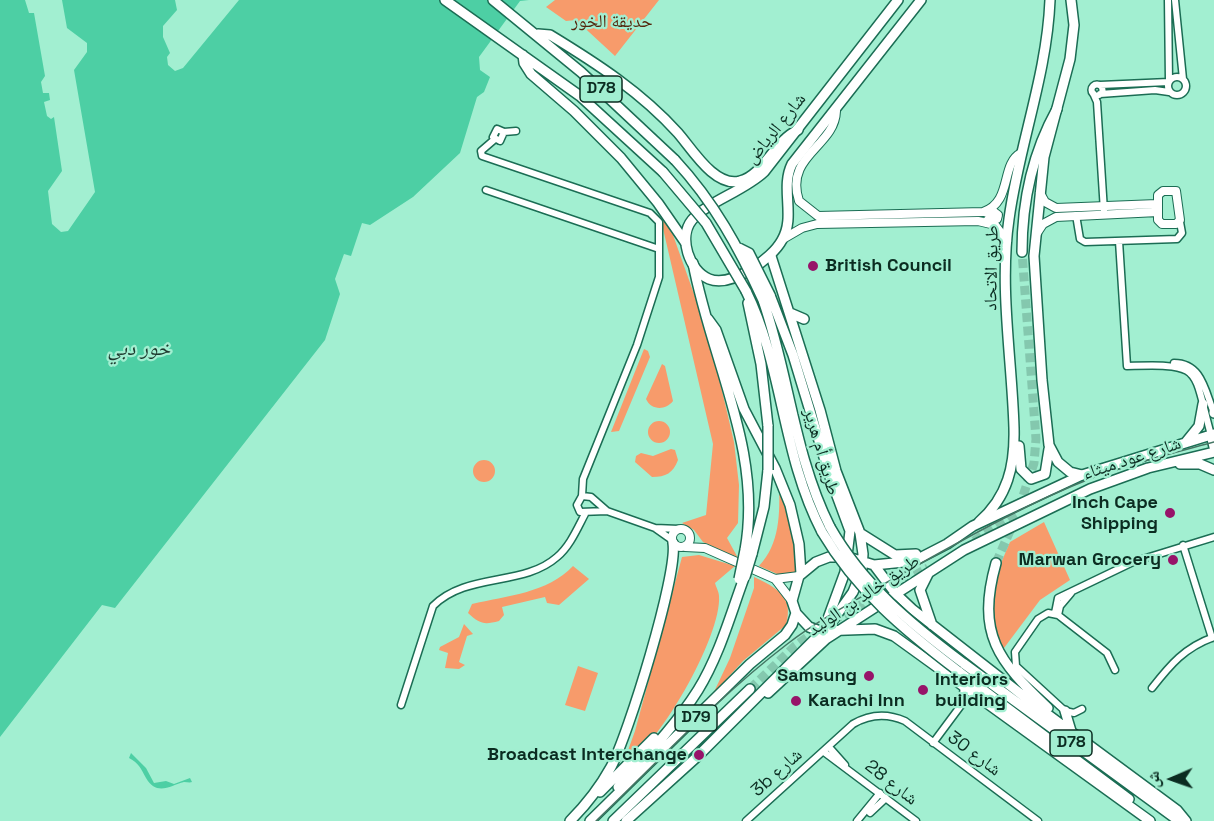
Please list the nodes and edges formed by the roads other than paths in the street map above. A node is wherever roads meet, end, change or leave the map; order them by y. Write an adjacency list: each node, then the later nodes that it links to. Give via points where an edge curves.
1 (445, 0): 12 (main road, طريق أم هرير / D78)
2 (493, 0): 11 (main road, D78)
3 (898, 0): 19 (main road, شارع الرياض)
4 (921, 0): 18 (main road, شارع الرياض)
5 (1050, 0): 21 (main road, طريق الاتحاد, via 1044,61)
6 (1071, 0): 10 (main road)
7 (1077, 0): 10 (main road)
8 (1168, 0): 14 (street)
9 (1175, 0): 13 (street)
10 (1074, 25): 17 (main road, via 1067,76)
11 (537, 34): 19 (main road, via 550,34 623,83 662,117 715,174 728,182 747,179 782,140); 41 (main road, D78, bridge, via 623,108 675,160 717,211 739,249 749,253)
12 (523, 55): 35 (main road, via 531,74 596,132 633,172); 40 (main road, طريق أم هرير / D78, bridge, via 600,113 663,172 706,223)
13 (1183, 79): 14 (street); 15 (street, via 1183,93)
14 (1169, 81): 15 (street); 16 (street, via 1100,85 1102,90)
15 (1169, 92): 16 (street)
16 (1098, 94): 26 (street)
17 (1057, 109): 23 (main road, via 1044,157); 37 (main road, via 1032,170)
18 (836, 111): 28 (street, via 833,124 797,176 800,201 811,213 824,217); 31 (main road, شارع الرياض, via 792,164 786,180)
19 (798, 130): 35 (main road, شارع الرياض, via 755,180 699,213 687,228)
20 (516, 131): 36 (street, via 495,130 495,139 481,151 482,156 654,216 660,222)
21 (1021, 153): 28 (street, via 1013,160 997,203); 33 (main road, طريق الاتحاد)
22 (486, 190): 36 (street)
23 (1040, 192): 24 (street, via 1048,205); 32 (main road)
24 (1061, 208): 26 (street); 29 (street, via 1044,209 1044,215)
25 (1158, 208): 26 (street); 30 (street, via 1162,224); 30 (street, via 1161,192 1178,192)
26 (1103, 210): 27 (street)
27 (1076, 215): 29 (street); 34 (street, via 1081,241)
28 (979, 217): 31 (street, via 817,225); 33 (street, via 998,227)
29 (1052, 218): 32 (street, via 1041,226)
30 (1180, 222): 34 (street, via 1182,234 1177,239)
31 (783, 239): 38 (main road, شارع الرياض)
32 (1034, 240): 51 (main road)
33 (1007, 241): 47 (main road, طريق الاتحاد, via 1005,280)
34 (1119, 241): 45 (street, via 1127,366)
35 (685, 242): 39 (main road)
36 (659, 249): 57 (street, via 659,277 637,345 581,484)
37 (1022, 252)
38 (771, 256): 39 (main road, شارع الرياض, via 751,270 717,281 704,276); 42 (main road)
39 (693, 263): 43 (main road)
40 (747, 294): 63 (main road, طريق أم هرير / D78, via 772,365 796,470); 72 (main road, bridge, via 764,379 768,426 764,507)
41 (766, 297): 63 (main road, طريق أم هرير / D78, via 804,466); 73 (main road, via 794,355 848,525)
42 (790, 313): 44 (main road); 64 (main road, via 838,478)
43 (706, 318): 72 (main road, via 744,450); 78 (main road, via 716,330 744,409 784,486 795,524)
44 (804, 319)
45 (1161, 365): 46 (street, via 1193,374); 48 (street, via 1192,366)
46 (1203, 404): 49 (street); 50 (main road, via 1199,426)
47 (1013, 411): 51 (main road, via 1021,469 1027,477 1036,479 1045,474); 60 (main road, طريق الاتحاد, via 1014,455 1007,485 993,508)
48 (1214, 413)
49 (1212, 434): 50 (main road, شارع عود ميثاء); 52 (main road)
50 (1186, 442): 56 (main road, شارع عود ميثاء)
51 (1049, 445): 56 (main road, via 1058,462 1070,472)
52 (1214, 447)
53 (1214, 452): 54 (main road, شارع عود ميثاء / D79)
54 (1148, 468): 55 (main road, via 1191,464); 77 (main road, شارع عود ميثاء / D79, via 1067,499)
55 (1214, 470)
56 (1082, 475): 60 (main road, شارع عود ميثاء)
57 (582, 496): 58 (street, via 589,496); 59 (street, via 577,505)
58 (607, 511): 59 (street); 61 (street)
59 (585, 514): 94 (street, via 566,547 544,566 469,585 433,606)
60 (974, 526): 68 (main road, شارع عود ميثاء)
61 (655, 528): 62 (street); 67 (street)
62 (679, 529): 65 (street); 67 (street, via 673,533)
63 (826, 529): 88 (main road, طريق أم هرير / D78, bridge, via 889,604)
64 (860, 533): 68 (main road, via 901,556); 74 (main road)
65 (690, 535): 70 (street); 71 (street)
66 (1214, 537): 69 (street)
67 (673, 542): 70 (street, via 677,547); 106 (main road, via 671,575 624,738 603,780)
68 (947, 544): 76 (main road, طريق خالد بن الوليد, via 914,561)
69 (1183, 545): 83 (street, via 1120,567 1059,598); 87 (street)
70 (685, 547): 71 (street)
71 (705, 548): 79 (street)
72 (748, 552): 97 (main road, bridge, via 733,608 707,674)
73 (848, 557): 74 (main road, طريق خالد بن الوليد); 78 (main road, طريق خالد بن الوليد, via 822,559); 85 (main road, via 836,601)
74 (863, 561): 76 (main road, طريق خالد بن الوليد); 85 (main road, via 853,592 831,623)
75 (996, 563): 98 (main road, via 987,612 994,644 1009,671)
76 (874, 565): 80 (main road)
77 (934, 568): 80 (main road, طريق خالد بن الوليد / D79); 84 (main road, via 920,590)
78 (800, 575): 79 (street); 81 (main road, طريق خالد بن الوليد)
79 (775, 579): 81 (street)
80 (896, 594): 84 (main road); 86 (main road, طريق خالد بن الوليد / D79)
81 (792, 601): 82 (main road)
82 (796, 613): 85 (main road, via 809,627); 108 (main road, طريق خالد بن الوليد / D79, via 785,635 745,669)
83 (1056, 614): 89 (street, via 1107,653); 96 (street, via 1044,614 1038,619 1013,657 1019,670)
84 (932, 625): 98 (main road)
85 (822, 629): 86 (main road); 93 (main road)
86 (843, 629): 90 (main road, via 885,632); 93 (main road, طريق خالد بن الوليد / D79)
87 (1213, 638): 92 (street, via 1179,656)
88 (961, 667): 116 (main road, طريق أم هرير / D78); 117 (main road, طريق أم هرير / D78)
89 (1115, 670)
90 (964, 685): 100 (street, via 962,704); 115 (main road)
91 (750, 688): 109 (main road)
92 (1152, 688)
93 (755, 700): 110 (main road, طريق خالد بن الوليد / D79)
94 (401, 705)
95 (1083, 709): 96 (street)
96 (1065, 711): 99 (main road)
97 (680, 716): 106 (main road, via 670,720); 108 (main road)
98 (1058, 722): 99 (main road)
99 (1071, 731): 102 (main road)
100 (933, 743): 101 (street, شارع 30, via 905,722 875,716 853,724); 114 (street, شارع 30)
101 (826, 749): 104 (street, شارع 28); 111 (street, 3b شارع)
102 (1102, 755): 103 (main road); 118 (main road, via 1178,810)
103 (1117, 755)
104 (880, 793): 105 (street, شارع 28); 112 (street)
105 (886, 798): 112 (street); 113 (street, شارع 28)
106 (578, 813): 107 (main road)
107 (570, 821)
108 (590, 821)
109 (613, 821)
110 (626, 821)
111 (746, 821)
112 (859, 821)
113 (916, 821)
114 (1038, 821)
115 (1150, 821)
116 (1158, 821)
117 (1179, 821)
118 (1186, 821)

